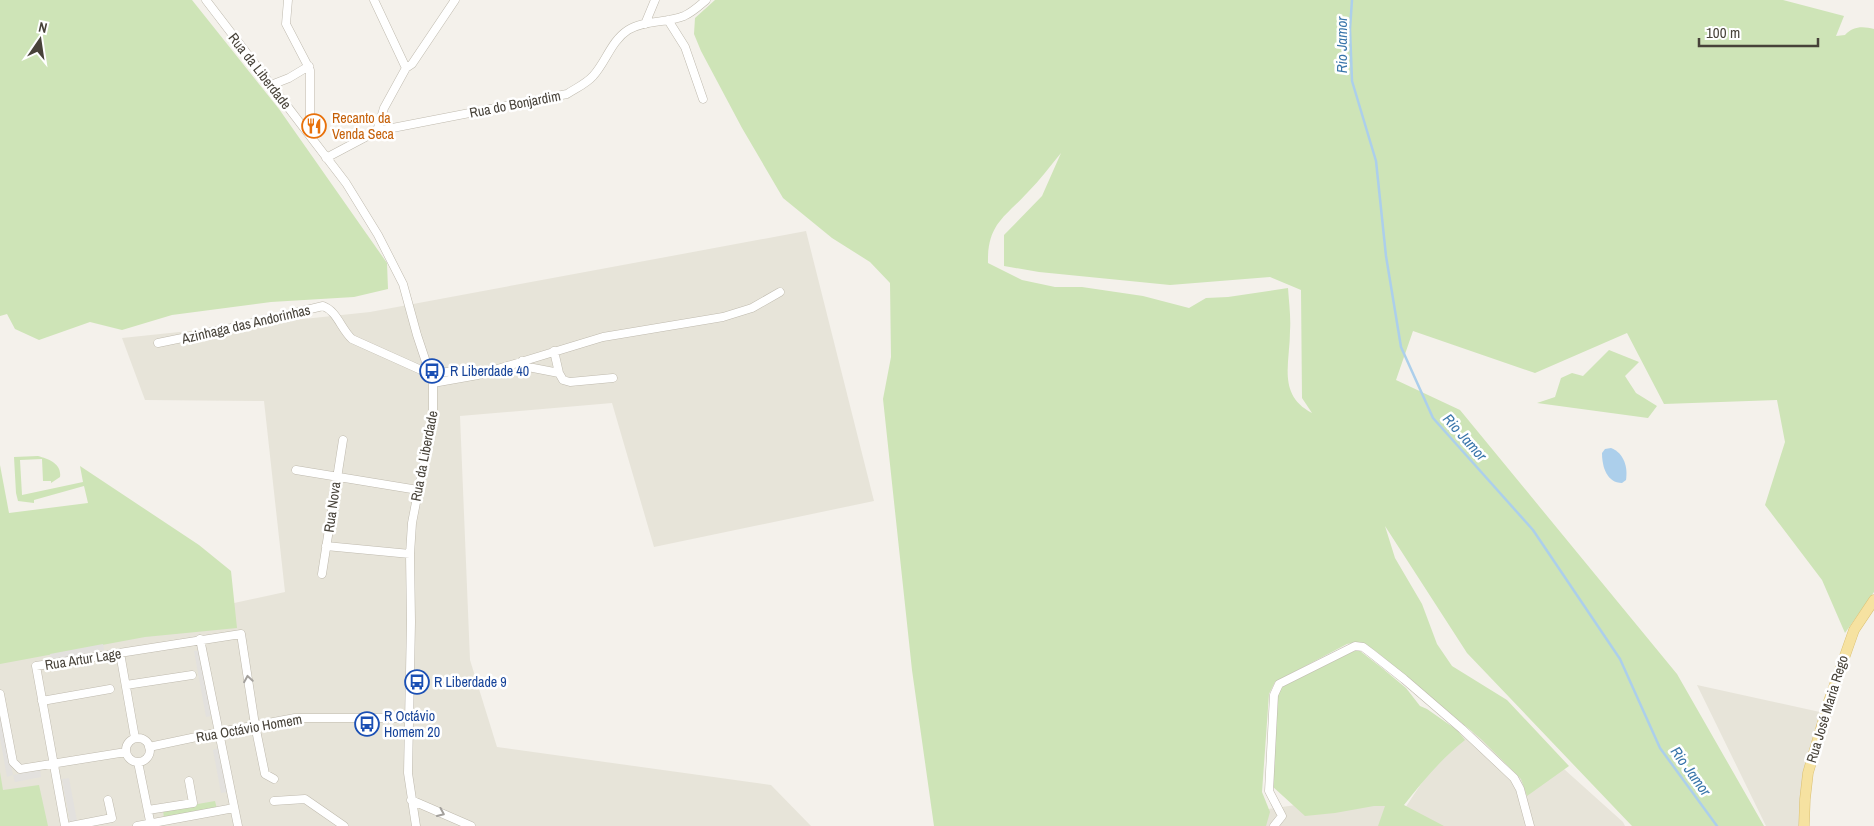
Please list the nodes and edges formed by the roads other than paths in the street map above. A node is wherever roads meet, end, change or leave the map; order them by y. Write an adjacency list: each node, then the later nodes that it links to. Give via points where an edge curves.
1 (206, 0): 11 (street, Rua da Liberdade)
2 (288, 0): 9 (street, via 286,24)
3 (374, 0): 10 (street)
4 (456, 0): 10 (street)
5 (655, 0): 8 (street)
6 (706, 0): 7 (street, Rua do Bonjardim, via 682,17)
7 (668, 20): 8 (street, Rua do Bonjardim); 12 (street, via 685,47)
8 (645, 24): 14 (street, Rua do Bonjardim, via 618,38 594,76 567,94)
9 (309, 66): 11 (street); 13 (street, via 310,119)
10 (406, 68): 14 (street, via 384,108)
11 (271, 85): 13 (street, Rua da Liberdade)
12 (703, 99)
13 (305, 129): 15 (street, Rua da Liberdade)
14 (377, 131): 15 (street, Rua do Bonjardim)
15 (326, 158): 21 (street, Rua da Liberdade, via 346,183 378,235 403,284)
16 (780, 292): 18 (street, via 752,308 723,317 623,332)
17 (158, 343): 21 (street, Azinhaga das Andorinhas, via 323,306 330,309 352,338)
18 (554, 352): 19 (street); 20 (street)
19 (522, 361): 20 (street, via 528,368); 22 (street)
20 (559, 373): 23 (street, via 562,380 570,382)
21 (430, 374): 22 (street); 24 (street, Rua da Liberdade)
22 (482, 374): 24 (street)
23 (613, 378)
24 (433, 384): 28 (street, Rua da Liberdade, via 433,415)
25 (343, 440): 27 (street, Rua Nova)
26 (296, 470): 27 (street)
27 (336, 476): 28 (street); 29 (street, Rua Nova)
28 (418, 490): 30 (street, Rua da Liberdade)
29 (326, 546): 30 (street); 31 (street, Rua Nova)
30 (410, 554): 40 (street, Rua da Liberdade)
31 (322, 574)
32 (1874, 600): 65 (main road, Rua José Maria Rego, via 1854,630 1829,701 1808,770)
33 (200, 639): 34 (street, Rua Artur Lage); 41 (street, Rua Artur Lage, one-way to 33, via 241,634); 42 (street)
34 (120, 654): 36 (street); 39 (street, Rua Artur Lage, via 36,666)
35 (192, 675): 36 (street)
36 (126, 685): 43 (street)
37 (110, 689): 39 (street)
38 (0, 694): 47 (street, via 14,762 20,769)
39 (42, 701): 47 (street, Rua Artur Lage)
40 (410, 718): 41 (street, Rua Octávio Homem, via 295,718); 51 (street, Rua da Liberdade, via 408,773)
41 (255, 725): 42 (street, Rua Octávio Homem); 48 (street, via 265,774)
42 (220, 732): 44 (street, Rua Octávio Homem); 53 (street)
43 (135, 738): 44 (street, via 144,739); 45 (street, via 127,743)
44 (149, 747): 46 (street, via 147,758)
45 (126, 752): 46 (street, via 130,759); 47 (street)
46 (138, 762): 54 (street)
47 (53, 764): 56 (street, Rua Artur Lage)
48 (274, 779)
49 (189, 781): 54 (street, via 193,803)
50 (108, 800): 57 (street, via 112,818)
51 (411, 800): 61 (street, Rua da Liberdade); 62 (street, one-way to 62)
52 (274, 801): 60 (street, via 305,799)
53 (234, 808): 55 (street); 59 (street)
54 (148, 810): 55 (street)
55 (151, 825): 58 (street)
56 (65, 826)
57 (71, 826)
58 (137, 826)
59 (238, 826)
60 (344, 826)
61 (416, 826)
62 (471, 826)
63 (1274, 826): 64 (street, via 1282,816 1269,791 1274,695 1279,684 1355,646 1363,647 1391,669 1514,778)
64 (1530, 826)
65 (1804, 826)

